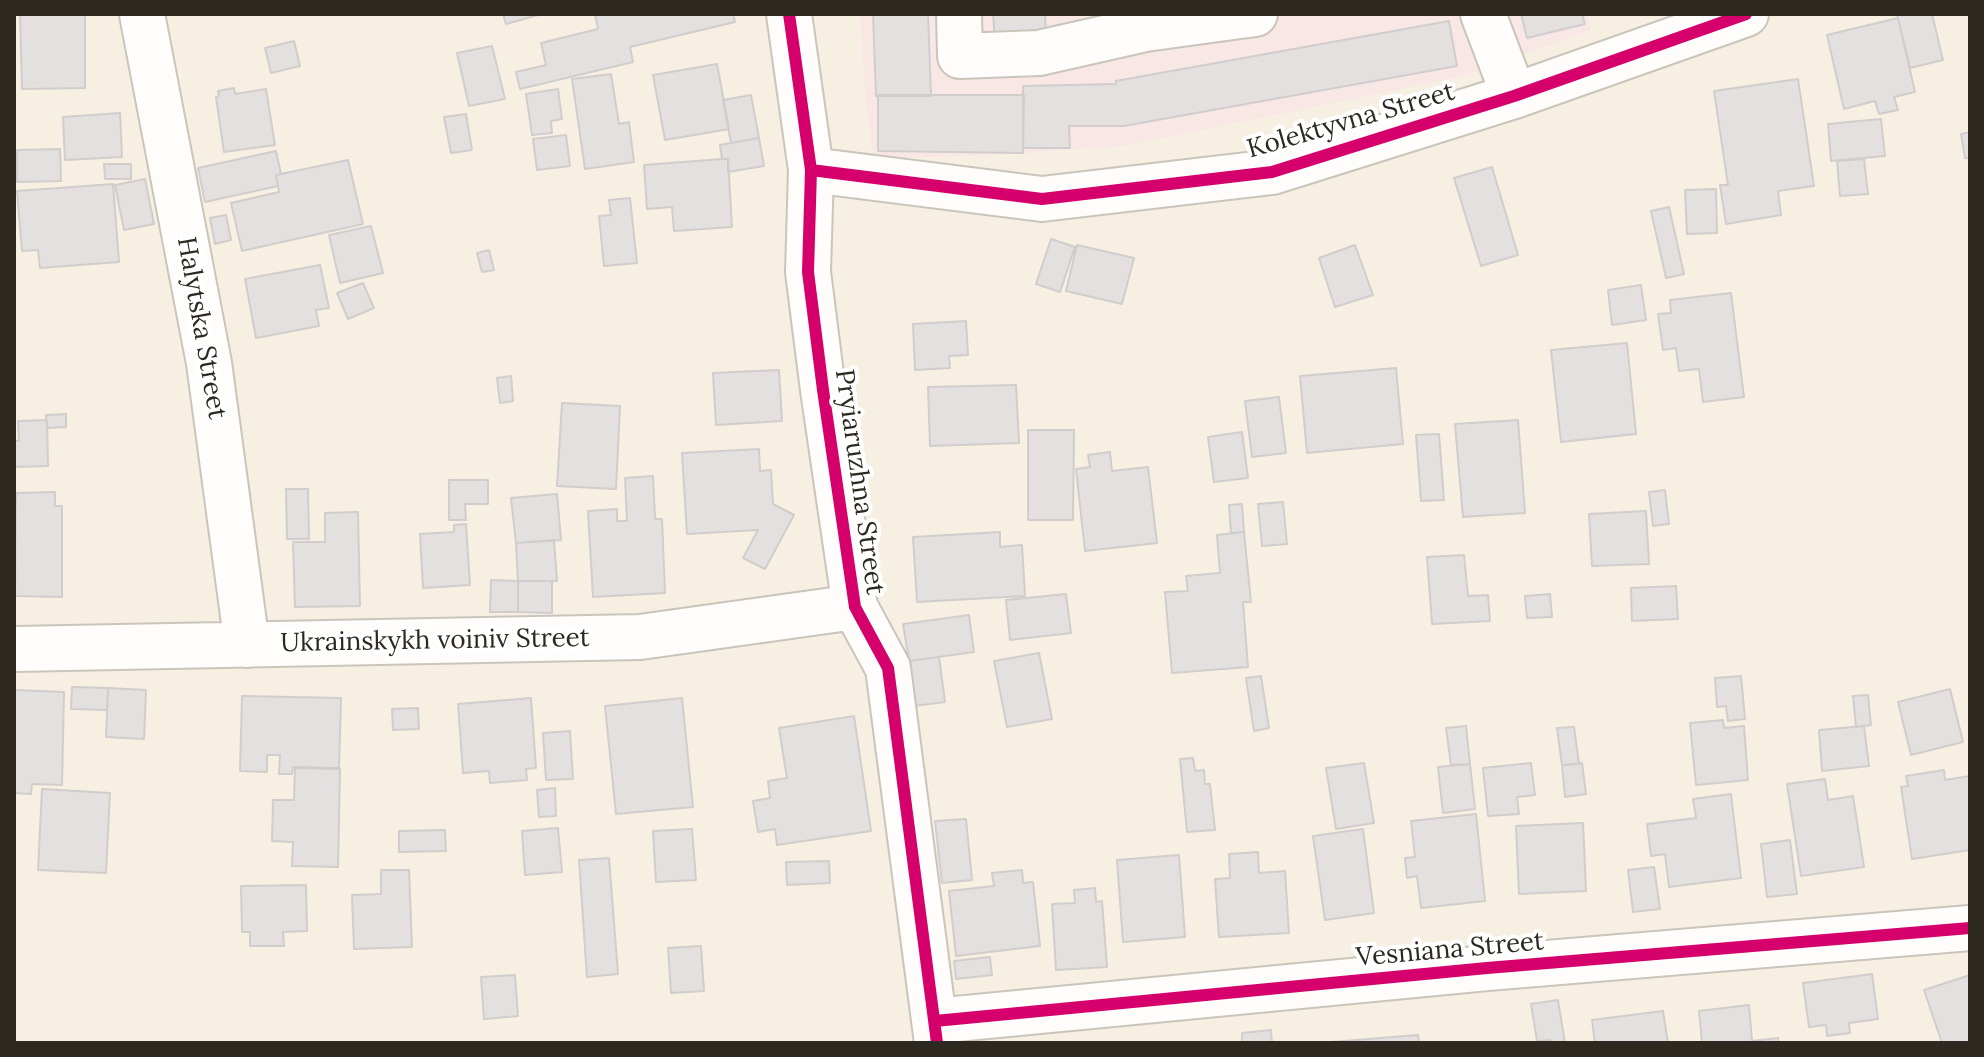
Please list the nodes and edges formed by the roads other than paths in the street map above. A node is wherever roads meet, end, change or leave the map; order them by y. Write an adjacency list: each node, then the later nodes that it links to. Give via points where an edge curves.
1 (142, 14): 11 (street, Halytska Street, via 209,363)
2 (789, 14): 9 (street, Pryiaruzhna Street)
3 (959, 14): 7 (street, via 960,56 1039,53)
4 (1255, 14): 7 (street, via 1145,29)
5 (1483, 14): 8 (street)
6 (1746, 14): 8 (street, Kolektyvna Street)
7 (1071, 30)
8 (1514, 96): 9 (street, Kolektyvna Street, via 1272,172 1042,199)
9 (811, 170): 10 (street, Pryiaruzhna Street, via 808,272)
10 (855, 607): 11 (street, Ukrainskykh voiniv Street, via 640,637); 14 (street, Pryiaruzhna Street, via 888,668)
11 (247, 645): 12 (street, Ukrainskykh voiniv Street)
12 (14, 649)
13 (1970, 928): 14 (street, Vesniana Street, via 1503,967)
14 (936, 1032)

